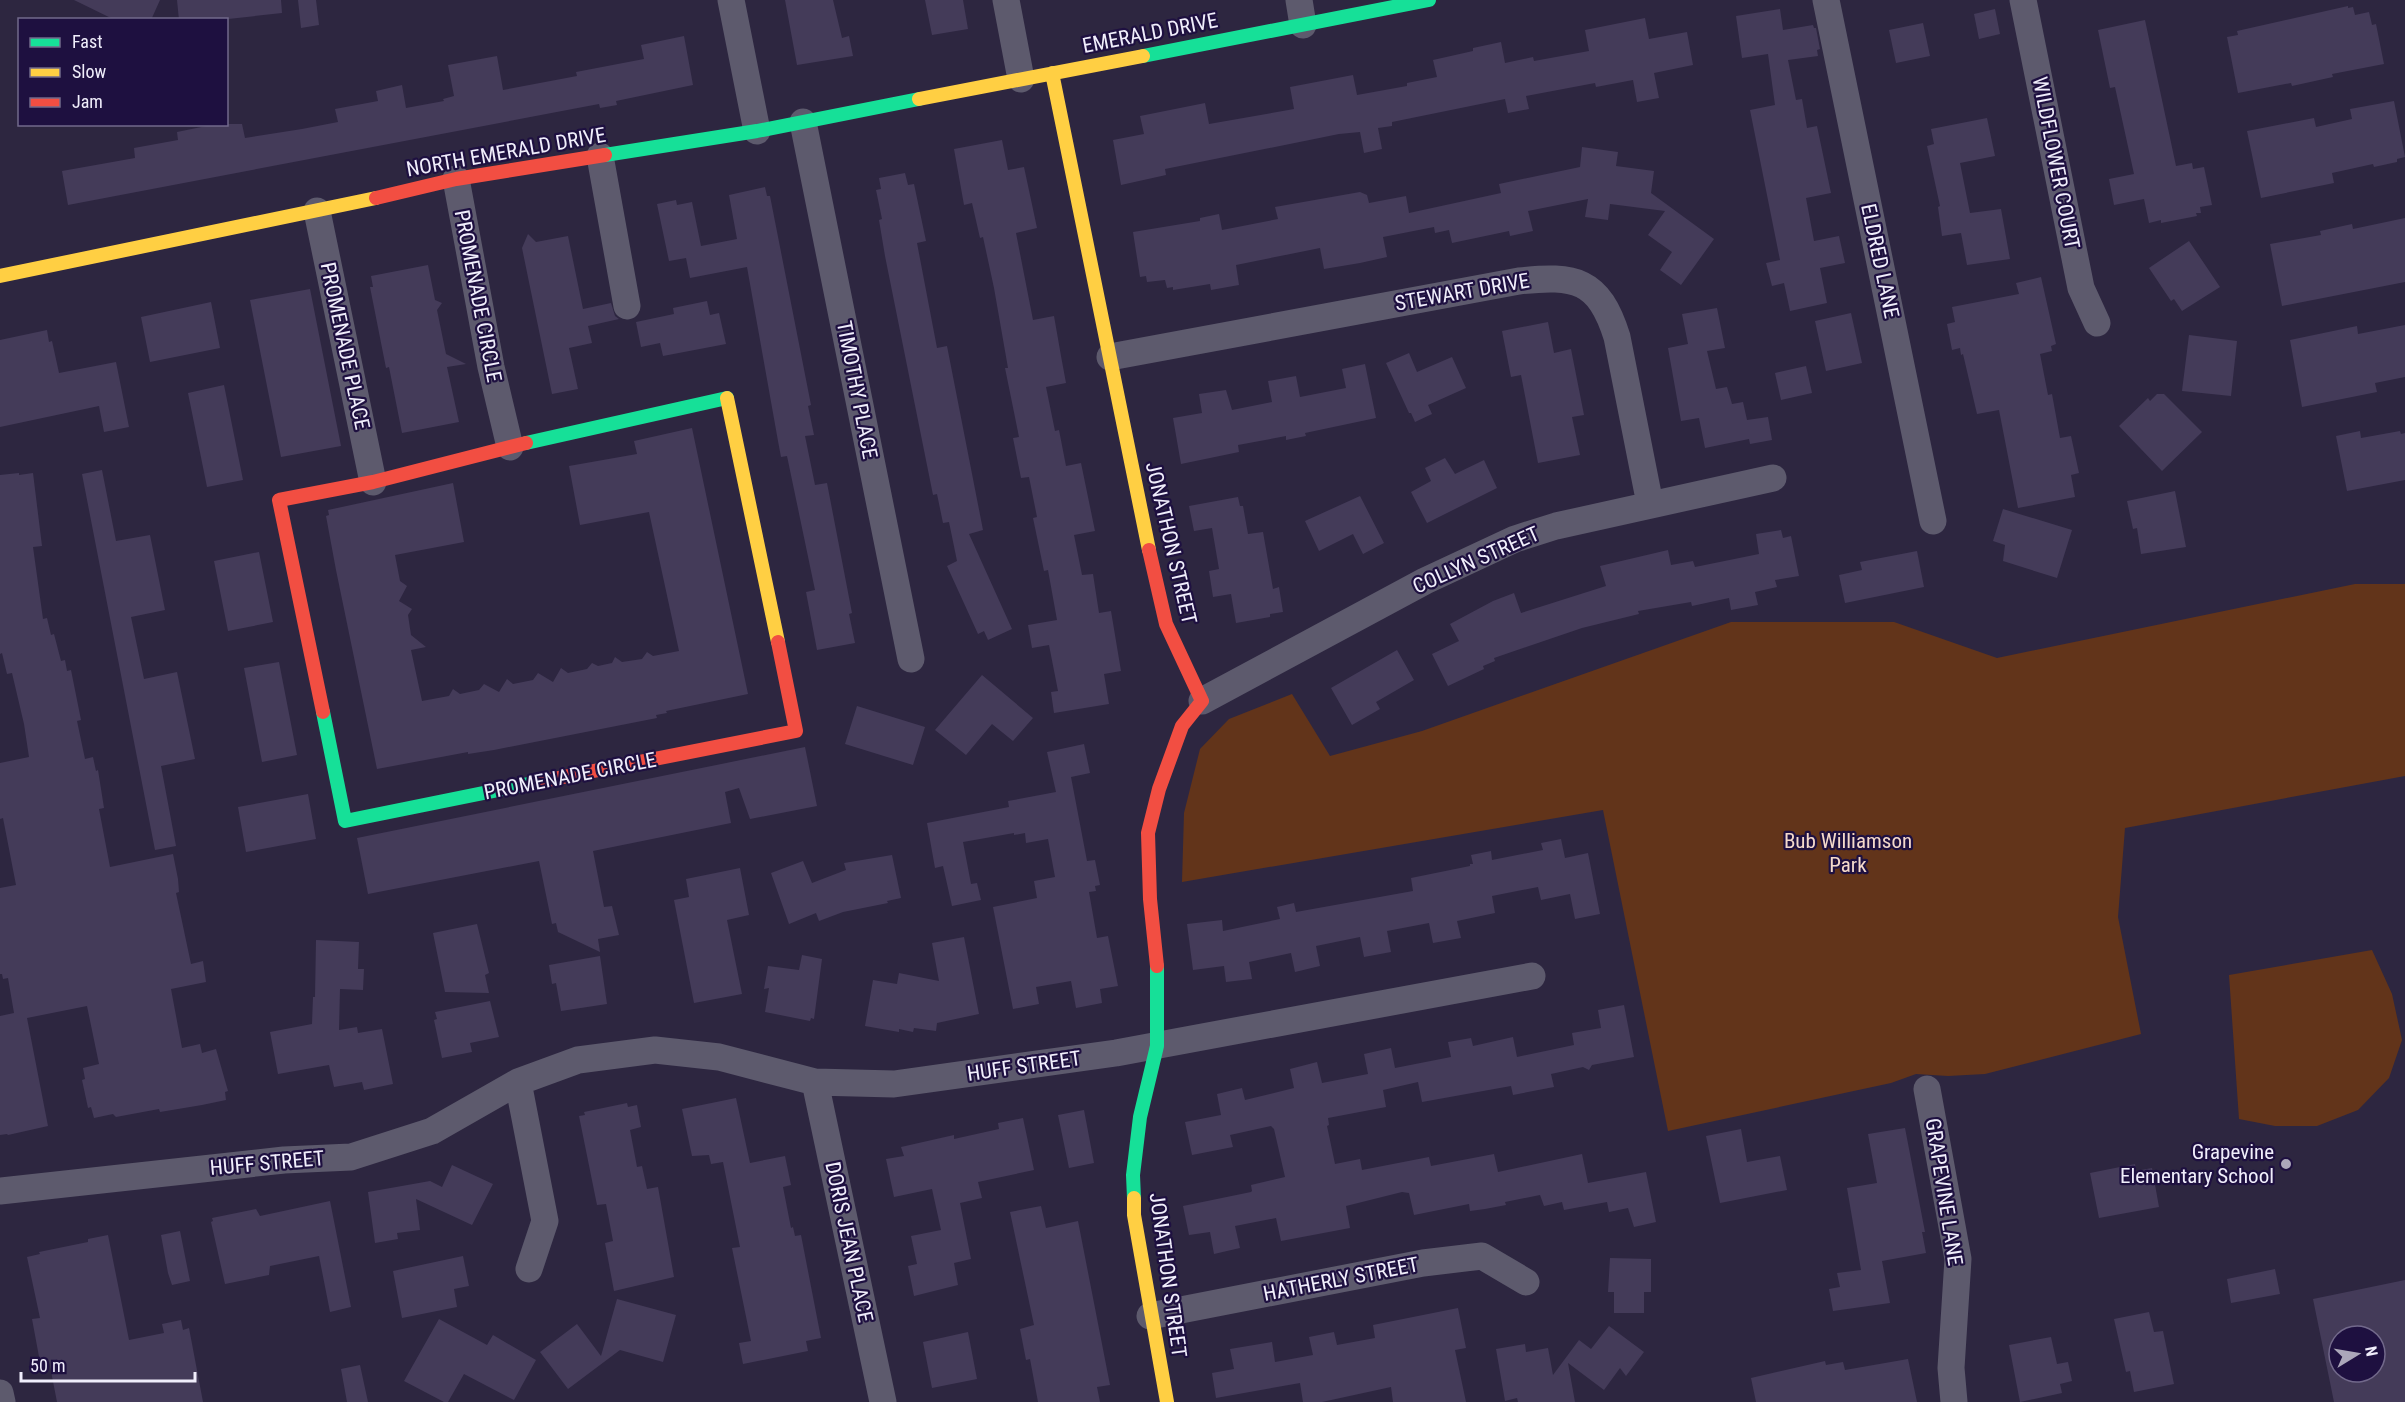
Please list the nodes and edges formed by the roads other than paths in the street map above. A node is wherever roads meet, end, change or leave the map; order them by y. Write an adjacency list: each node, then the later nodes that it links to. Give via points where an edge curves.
1 (731, 0): 10 (street)
2 (1006, 0): 8 (street)
3 (1429, 0): 6 (street, EMERALD DRIVE)
4 (1826, 0): 22 (street, ELDRED LANE)
5 (2024, 0): 16 (street, WILDFLOWER COURT, via 2081,288)
6 (1301, 12): 7 (street, EMERALD DRIVE)
7 (1052, 73): 8 (street, EMERALD DRIVE); 17 (street, JONATHON STREET)
8 (1021, 79): 9 (street, NORTH EMERALD DRIVE)
9 (803, 122): 10 (street, NORTH EMERALD DRIVE); 23 (street, TIMOTHY PLACE)
10 (757, 131): 11 (street, NORTH EMERALD DRIVE)
11 (600, 156): 12 (street, NORTH EMERALD DRIVE); 15 (street)
12 (456, 179): 13 (street, NORTH EMERALD DRIVE); 18 (street, PROMENADE CIRCLE)
13 (317, 211): 14 (street, NORTH EMERALD DRIVE); 20 (street, PROMENADE PLACE)
14 (0, 276)
15 (627, 306)
16 (2097, 323)
17 (1110, 357): 21 (street, STEWART DRIVE, via 1519,281 1552,277 1578,282 1595,294 1609,313 1617,337); 24 (street, JONATHON STREET, via 1166,624)
18 (510, 447): 20 (street, PROMENADE CIRCLE); 20 (street, PROMENADE CIRCLE, via 727,398 796,731 345,821 279,500)
19 (1773, 478): 21 (street, COLLYN STREET)
20 (373, 482)
21 (1650, 504): 24 (street, COLLYN STREET, via 1515,539 1425,581)
22 (1933, 521)
23 (911, 659)
24 (1202, 701): 26 (street, JONATHON STREET, via 1182,726 1159,789 1148,834 1157,968)
25 (1532, 976): 26 (street, HUFF STREET)
26 (1157, 1046): 28 (street, HUFF STREET, via 894,1084); 33 (street, JONATHON STREET, via 1140,1117 1133,1175 1134,1215)
27 (518, 1082): 28 (street, HUFF STREET, via 578,1060 655,1050 719,1058); 30 (street, HUFF STREET, via 432,1131 351,1157 284,1160); 31 (street, via 545,1221)
28 (815, 1082): 36 (street, DORIS JEAN PLACE)
29 (1927, 1089): 38 (street, GRAPEVINE LANE, via 1958,1259 1951,1368)
30 (0, 1191)
31 (529, 1269)
32 (1526, 1282): 33 (street, HATHERLY STREET, via 1482,1256 1423,1263)
33 (1150, 1316): 37 (street, JONATHON STREET)
34 (0, 1393): 35 (street)
35 (2, 1402)
36 (883, 1402)
37 (1167, 1402)
38 (1954, 1402)

